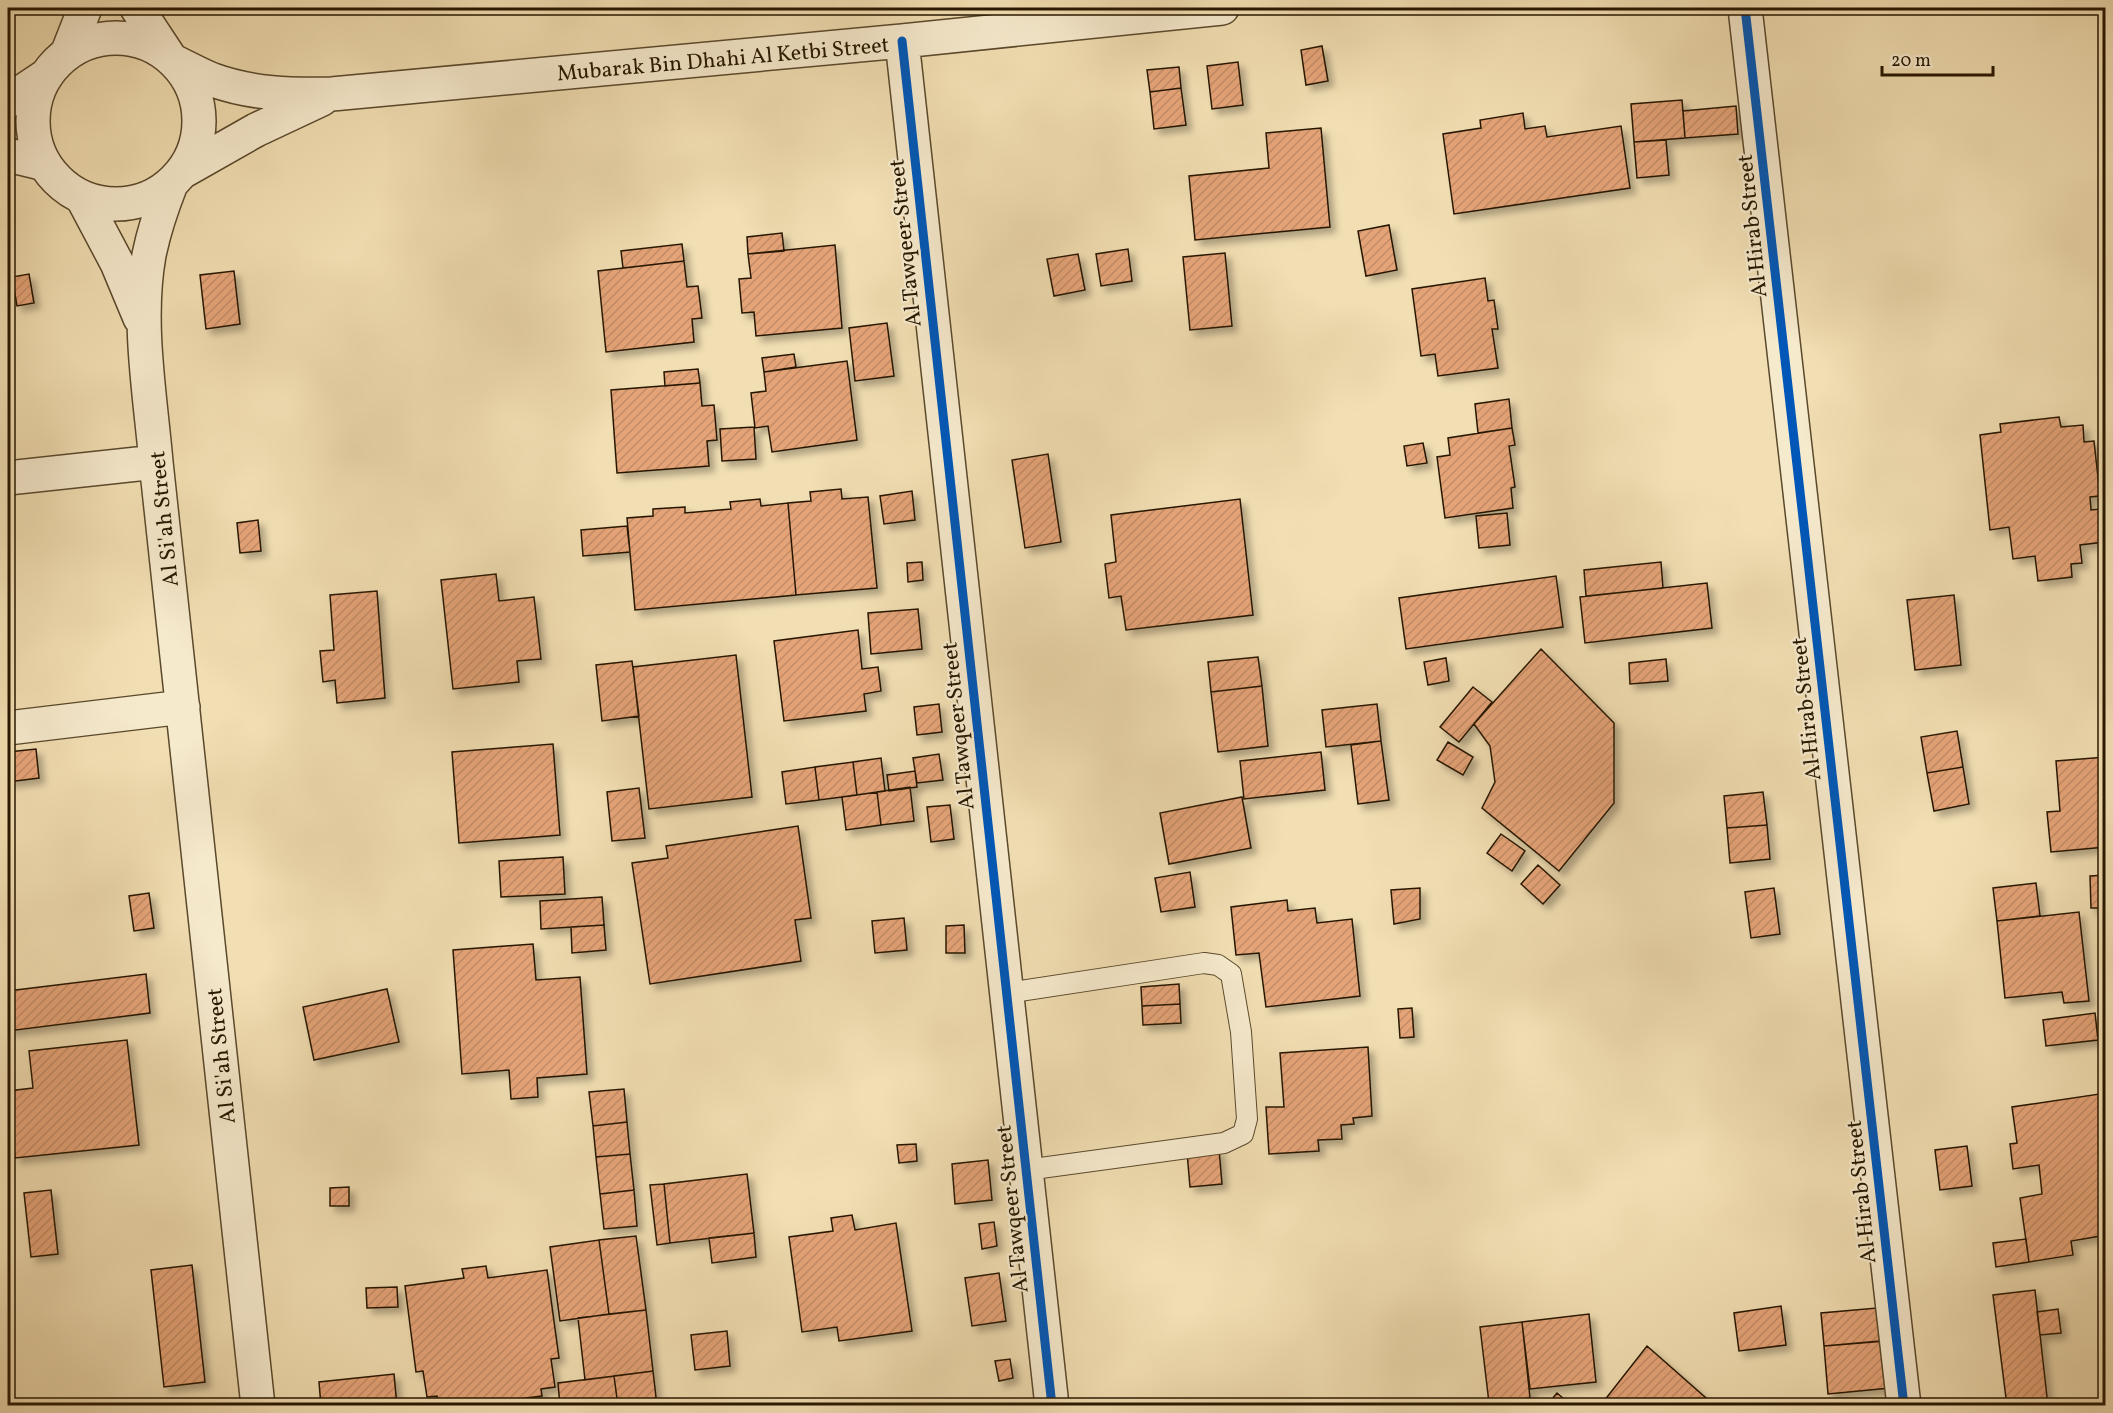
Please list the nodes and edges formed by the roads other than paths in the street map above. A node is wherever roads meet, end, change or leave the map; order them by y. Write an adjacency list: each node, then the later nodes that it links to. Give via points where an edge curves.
1 (85, 8): 7 (street)
2 (137, 8): 6 (street)
3 (1222, 8): 5 (street, Mubarak Bin Dhahi Al Ketbi Street)
4 (1745, 8): 23 (street, Al Hirab Street)
5 (902, 41): 8 (street, Mubarak Bin Dhahi Al Ketbi Street); 19 (street, Al Tawqeer Street)
6 (172, 58): 7 (street, via 144,42 117,37 91,41); 8 (street, Mubarak Bin Dhahi Al Ketbi Street, via 212,80 250,91); 12 (street, via 190,81 198,104 199,128 194,150)
7 (57, 64): 9 (street); 11 (street, via 37,96 33,119 36,142)
8 (332, 94): 12 (street, Mubarak Bin Dhahi Al Ketbi Street, via 256,130)
9 (8, 101)
10 (8, 154): 11 (street)
11 (45, 164): 13 (street, via 61,184)
12 (176, 178): 13 (street, via 151,196 128,204 105,204); 14 (street, Al Si'ah Street, via 158,219 149,256)
13 (82, 197): 14 (street, Al Si'ah Street, via 117,263)
14 (145, 331): 15 (street, Al Si'ah Street)
15 (156, 462): 16 (street); 17 (street, Al Si'ah Street)
16 (8, 478)
17 (183, 707): 18 (street); 21 (street, Al Si'ah Street)
18 (8, 728)
19 (1006, 993): 20 (street, Al Tawqeer Street); 20 (lane, via 1203,963 1218,964 1231,974 1241,1032 1247,1119 1243,1134 1224,1143)
20 (1026, 1170): 22 (street, Al Tawqeer Street)
21 (258, 1406)
22 (1052, 1406)
23 (1904, 1406)

